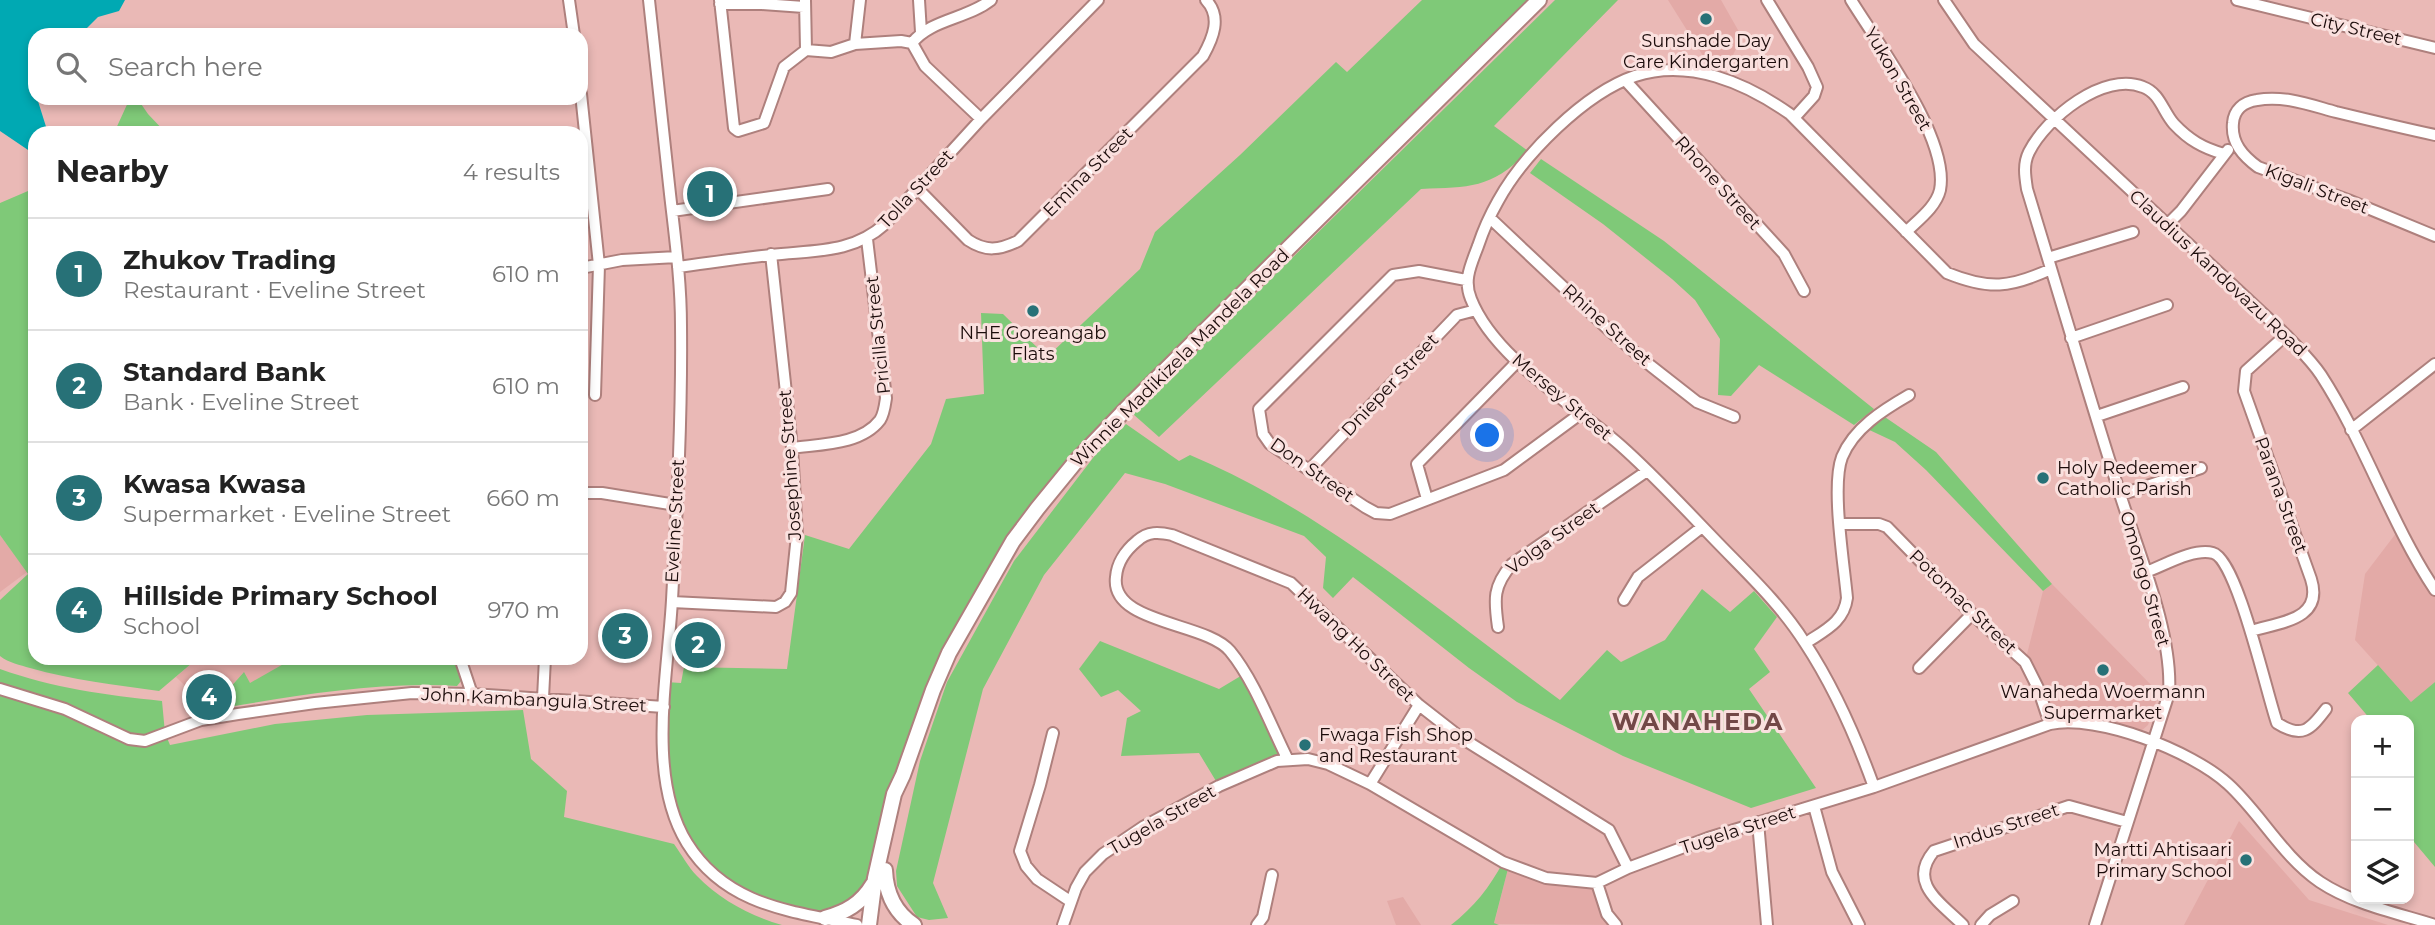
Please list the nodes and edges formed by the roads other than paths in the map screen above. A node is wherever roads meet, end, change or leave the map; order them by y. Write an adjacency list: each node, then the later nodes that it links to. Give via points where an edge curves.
1 (569, 0): 15 (street)
2 (649, 0): 33 (street, Eveline Street)
3 (860, 0): 18 (street)
4 (919, 0): 16 (street)
5 (991, 0): 16 (street)
6 (1098, 0): 24 (street, Tolla Street)
7 (1206, 0): 32 (street, Emina Street, via 1215,17 1214,33 1203,56 1018,241 992,250 977,246)
8 (1539, 0): 97 (main road, Winnie Madikizela Mandela Road, via 1126,409 1060,480 1013,541 949,653 921,720)
9 (1767, 0): 23 (street, via 1817,87)
10 (1851, 0): 36 (street, Yukon Street, via 1925,120 1937,159 1937,199)
11 (2236, 0): 19 (street, City Street)
12 (720, 2): 14 (street); 20 (street, via 727,78 738,131 764,123 784,67)
13 (1950, 3): 25 (street, Claudius Kandovazu Road, via 1975,44)
14 (805, 4): 20 (street)
15 (572, 28)
16 (921, 32): 17 (street)
17 (912, 43): 18 (street); 24 (street, via 925,66)
18 (855, 44): 20 (street, via 831,52)
19 (2435, 48)
20 (806, 50)
21 (1625, 80): 23 (street, via 1648,72 1699,72 1744,88); 34 (street, via 1595,98 1547,140 1508,184); 46 (street, Rhone Street, via 1784,254)
22 (582, 105): 26 (street)
23 (1795, 117): 36 (street)
24 (981, 119): 32 (street, Tolla Street)
25 (2053, 119): 29 (street, Omongo Street, via 2093,91 2125,83 2155,94 2173,123 2203,148); 35 (street, Claudius Kandovazu Road); 42 (street, Omongo Street, via 2025,163 2027,189)
26 (584, 126)
27 (2435, 135): 28 (street, via 2282,98 2242,104 2234,115)
28 (2236, 144): 29 (street); 38 (street, Kigali Street, via 2258,167)
29 (2224, 154): 35 (street)
30 (588, 160): 43 (street)
31 (828, 188): 33 (street)
32 (917, 188): 39 (street, Tolla Street)
33 (672, 211): 41 (street, Eveline Street)
34 (1490, 218): 45 (street); 58 (street, Rhine Street, via 1651,366 1697,402)
35 (2168, 224): 49 (street, Claudius Kandovazu Road)
36 (1906, 232): 42 (street, via 1947,273 1969,282 2018,284)
37 (2133, 232): 42 (street)
38 (2435, 236)
39 (867, 239): 40 (street, Tolla Street, via 841,247); 60 (street, Pricilla Street, via 886,398 882,418 868,431 850,438)
40 (771, 254): 41 (street, Tolla Street); 60 (street, Josephine Street)
41 (678, 262): 43 (street, Tolla Street, via 622,260); 67 (street, Eveline Street, via 681,325)
42 (2050, 263): 50 (street, Omongo Street)
43 (599, 265): 44 (street, Tolla Street); 54 (street)
44 (588, 267)
45 (1466, 280): 48 (street, Mersey Street); 62 (street, Don Street, via 1419,271 1393,275 1259,409 1263,434 1270,444)
46 (1804, 291)
47 (2167, 305): 50 (street)
48 (1476, 310): 51 (street, Mersey Street); 62 (street, Dnieper Street, via 1457,316)
49 (2286, 335): 59 (street, Claudius Kandovazu Road, via 2320,374); 76 (street, Parana Street, via 2246,371 2244,391 2315,598 2301,615)
50 (2071, 338): 57 (street, Omongo Street)
51 (1517, 362): 56 (street, Mersey Street); 66 (street, via 1417,464)
52 (2435, 364): 59 (street)
53 (2183, 387): 57 (street)
54 (595, 395)
55 (1909, 395): 68 (street, via 1863,427 1844,453 1838,479)
56 (1580, 414): 63 (street, Mersey Street); 66 (street, Don Street, via 1504,470)
57 (2097, 416): 65 (street, Omongo Street)
58 (1734, 417)
59 (2351, 430): 71 (street, Claudius Kandovazu Road)
60 (792, 448): 73 (street, Josephine Street, via 797,535 793,584 785,602 765,607)
61 (2201, 468): 65 (street)
62 (1310, 469): 66 (street, Don Street, via 1376,513 1390,514)
63 (1647, 471): 69 (street, Mersey Street); 75 (street, Volga Street, via 1512,564 1496,591)
64 (588, 493): 67 (street)
65 (2120, 495): 70 (street, Omongo Street)
66 (1427, 499)
67 (676, 505): 73 (street, Eveline Street)
68 (1840, 524): 74 (street, Potomac Street, via 1887,527); 77 (street, via 1846,611)
69 (1702, 527): 72 (street, via 1638,576); 77 (street, Mersey Street)
70 (2146, 572): 76 (street, via 2194,554 2216,554 2228,568); 89 (street, Omongo Street, via 2171,676)
71 (2435, 590)
72 (1624, 600)
73 (672, 602): 85 (street, Eveline Street)
74 (1972, 614): 80 (street); 87 (street, Potomac Street, via 2025,662)
75 (1498, 627)
76 (2251, 631): 86 (street, via 2277,723 2300,732)
77 (1806, 643): 92 (street, Mersey Street, via 1852,728)
78 (462, 665): 82 (street)
79 (544, 665): 83 (street)
80 (1919, 668)
81 (0, 689): 82 (street, John Kambangula Street, via 65,709 129,739 145,741 201,720 238,714 361,697)
82 (472, 694): 83 (street, John Kambangula Street)
83 (542, 698): 85 (street, John Kambangula Street)
84 (1419, 705): 90 (street, Hwang Ho Street, via 1291,583 1172,534 1146,534 1118,566 1115,583 1121,599 1142,614 1225,646 1257,696); 91 (street); 96 (street, Hwang Ho Street, via 1491,758 1609,830)
85 (664, 707): 102 (street, Eveline Street, via 667,795 676,822 699,860 740,894)
86 (2326, 709)
87 (2050, 724): 89 (street, Tugela Street, via 2088,724); 92 (street, Tugela Street)
88 (1053, 733): 100 (street, via 1020,851 1037,879)
89 (2153, 742): 95 (street, Omongo Street); 115 (street, Tugela Street, via 2203,766 2229,785 2318,881 2340,895)
90 (1288, 760): 91 (street, Tugela Street, via 1328,764); 100 (street, Tugela Street, via 1267,764 1219,786 1123,840 1085,872)
91 (1370, 784): 99 (street, Tugela Street, via 1503,862 1546,878)
92 (1874, 787): 93 (street, Tugela Street)
93 (1814, 806): 94 (street, Tugela Street); 111 (street, via 1832,872)
94 (1758, 822): 96 (street, Tugela Street); 110 (street)
95 (2127, 822): 112 (street, Indus Street, via 2064,807 1934,851 1923,880); 114 (street, Omongo Street)
96 (1628, 868): 99 (street, Tugela Street)
97 (880, 874): 102 (main road, via 857,905); 104 (main road, Winnie Madikizela Mandela Road); 105 (main road, Winnie Madikizela Mandela Road); 106 (main road, via 897,910)
98 (1272, 875): 108 (street)
99 (1597, 883): 109 (street, via 1607,914)
100 (1070, 901): 107 (street, Tugela Street)
101 (2013, 901): 113 (street)
102 (829, 922): 103 (street, Eveline Street)
103 (857, 925)
104 (869, 925)
105 (877, 925)
106 (914, 925)
107 (1063, 925)
108 (1258, 925)
109 (1616, 925)
110 (1767, 925)
111 (1859, 925)
112 (1963, 925)
113 (1980, 925)
114 (2095, 925)
115 (2435, 925)

